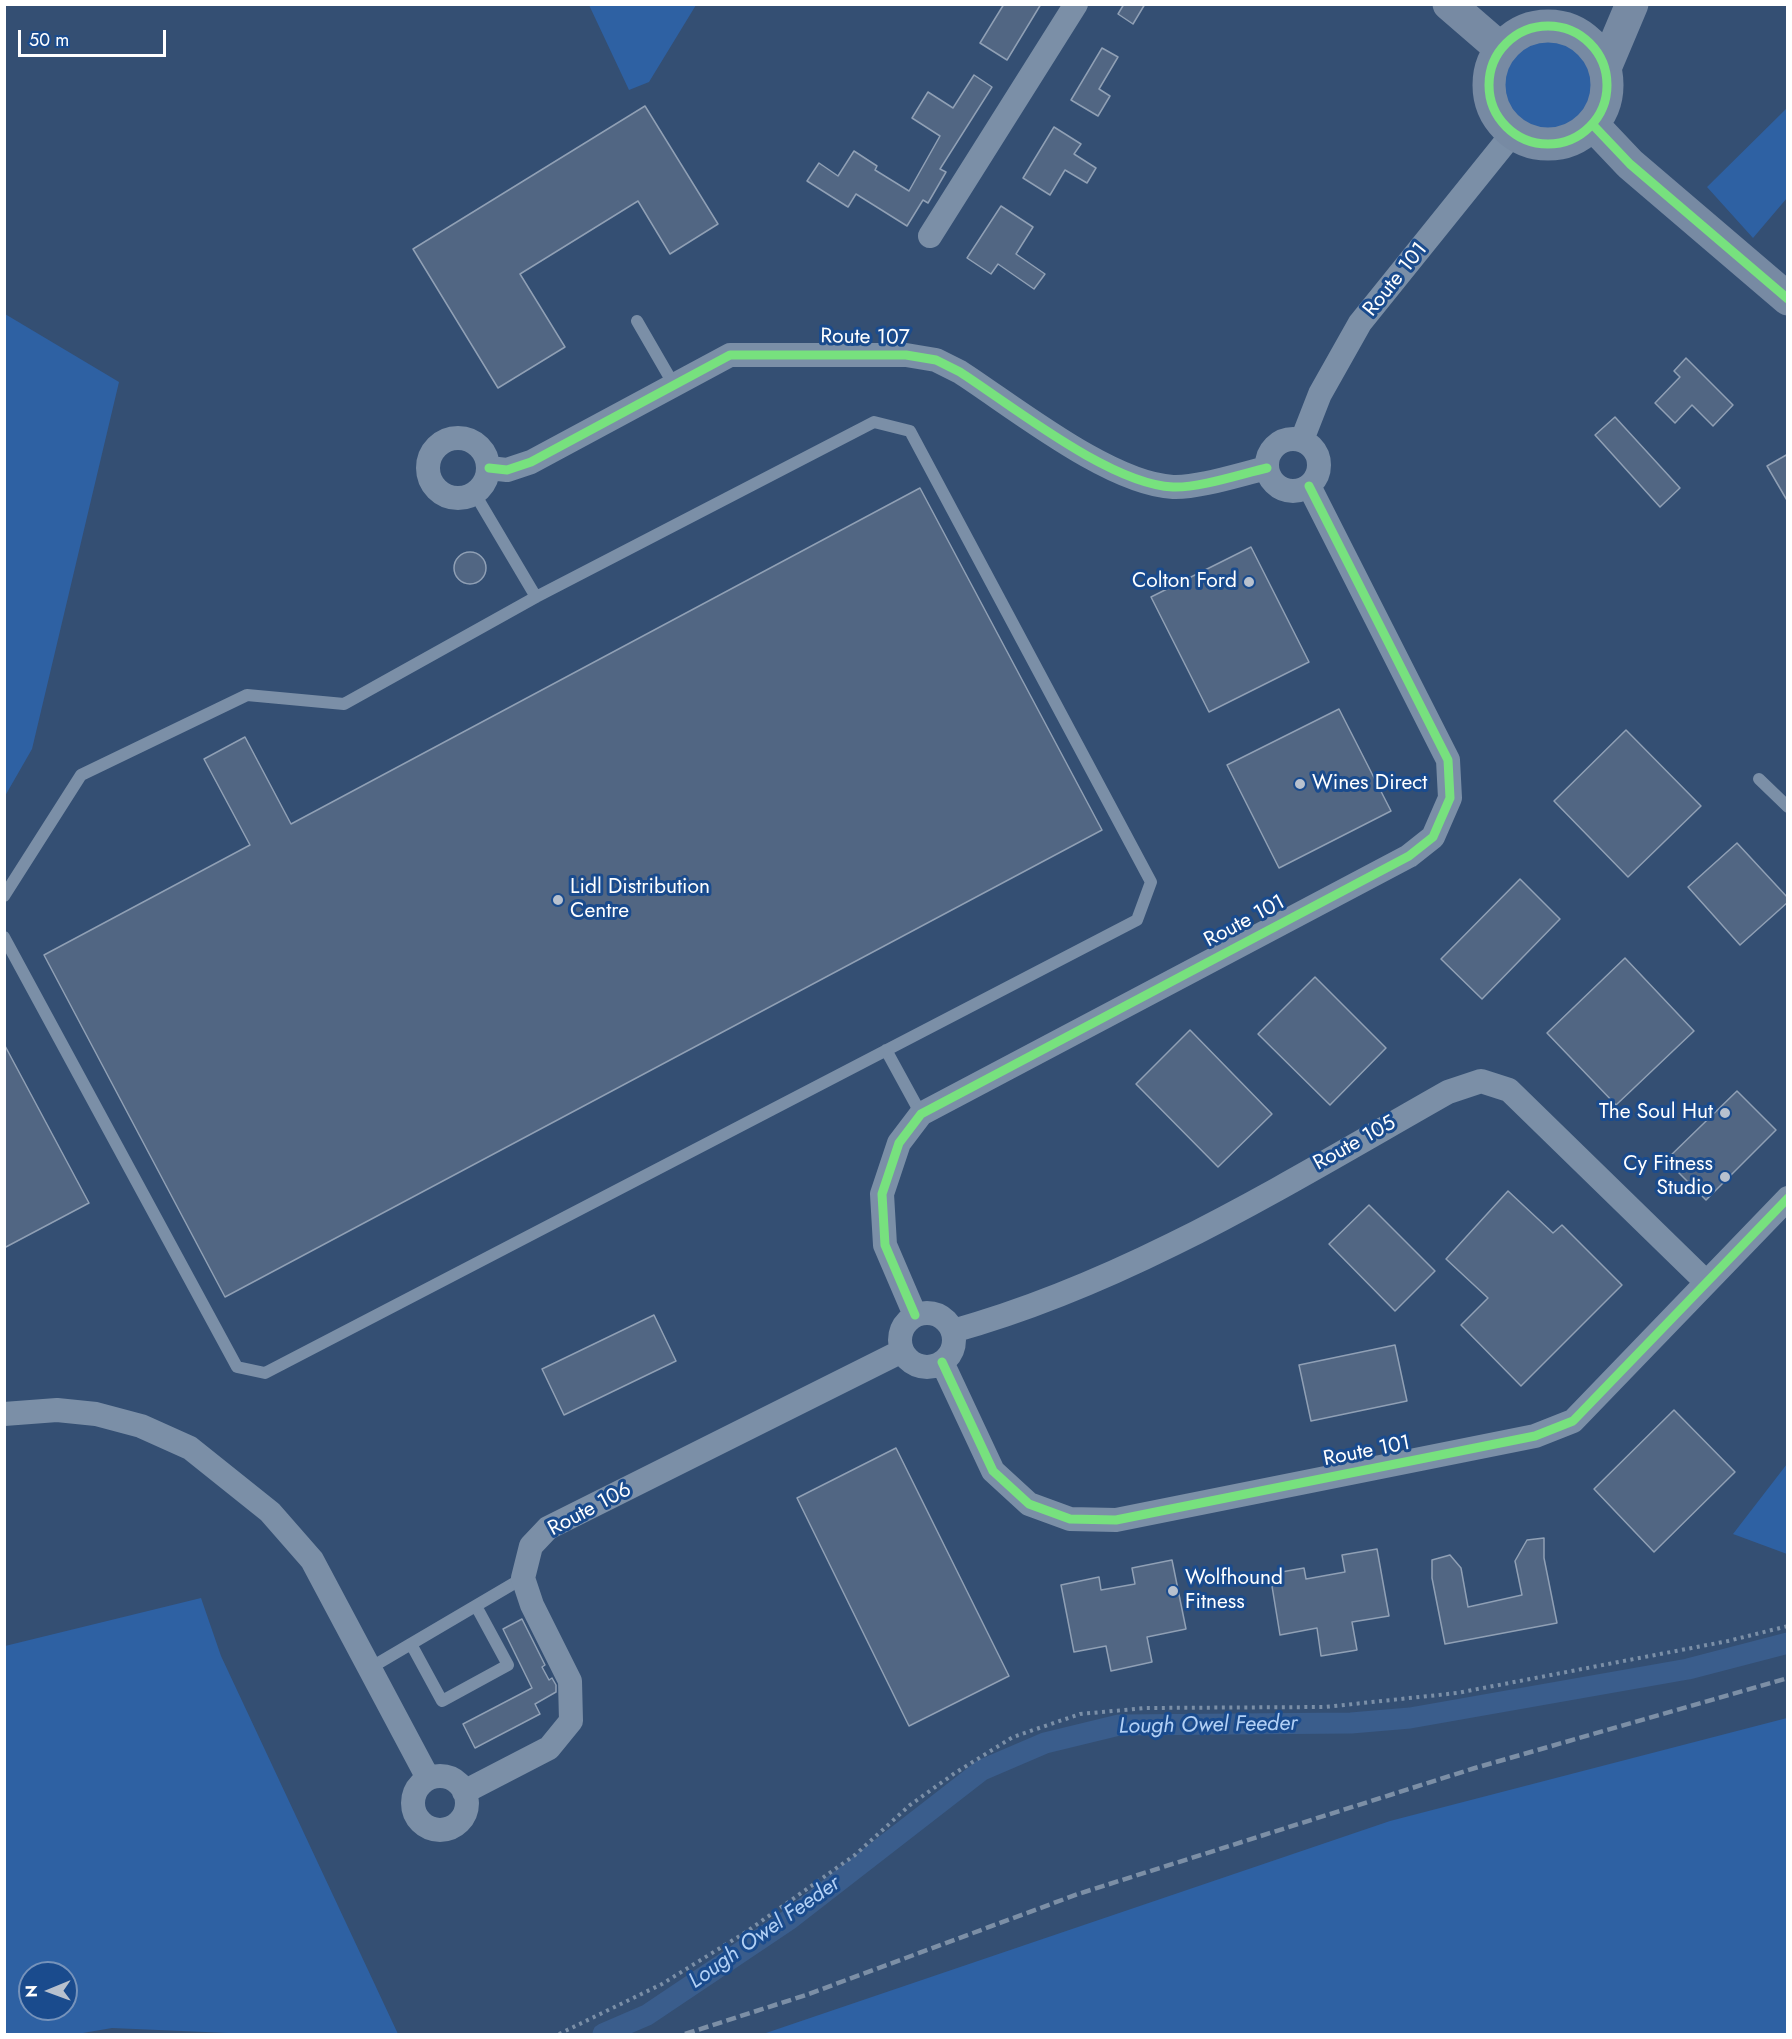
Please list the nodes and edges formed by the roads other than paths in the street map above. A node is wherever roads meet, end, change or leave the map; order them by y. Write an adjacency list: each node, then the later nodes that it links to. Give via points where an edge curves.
1 (1076, 4): 10 (street)
2 (1449, 4): 6 (main road)
3 (1576, 4): 5 (main road)
4 (1632, 4): 7 (main road)
5 (1545, 27): 6 (main road, via 1533,27 1515,36); 7 (main road, via 1572,31 1588,41)
6 (1501, 49): 9 (main road, via 1492,66 1491,103)
7 (1605, 68): 8 (main road, via 1607,91 1603,109)
8 (1593, 124): 9 (main road, via 1580,136 1546,145); 11 (main road, via 1630,164)
9 (1513, 133): 14 (street, Route 101, via 1360,323 1320,394)
10 (930, 236)
11 (1788, 299)
12 (638, 321): 13 (lane)
13 (674, 385): 15 (street, Route 107, via 531,462 507,470); 16 (street, Route 107, via 730,355 906,355 936,360 960,372 1096,461 1132,479 1173,487)
14 (1302, 440): 16 (street, via 1277,444); 17 (street, via 1318,457 1318,473)
15 (489, 468): 18 (street); 18 (street, via 483,450 466,439 447,440 432,452 428,472 437,490 455,499)
16 (1267, 468): 17 (street, via 1279,487 1294,491)
17 (1309, 486): 25 (street, Route 101, via 1448,760 1450,798 1433,837 1409,856)
18 (475, 494): 19 (lane)
19 (536, 597): 22 (lane, via 344,704 247,695 81,775); 24 (lane, via 873,422 910,431 1151,882 1137,920)
20 (1760, 779): 21 (lane)
21 (1788, 807)
22 (4, 896)
23 (4, 937): 24 (lane, via 237,1366 265,1372)
24 (886, 1050): 25 (lane)
25 (921, 1114): 28 (street, Route 101, via 899,1143 882,1194 885,1245)
26 (1788, 1198): 27 (street, Route 101)
27 (1706, 1282): 29 (street, Route 105, via 1509,1090 1481,1081 1448,1092 1152,1256); 31 (street, Route 101, via 1573,1420 1535,1436 1116,1520 1070,1519 1029,1504 993,1471)
28 (915, 1316): 29 (street, via 924,1313 942,1317); 30 (street, via 903,1327)
29 (953, 1331): 31 (street, via 953,1348)
30 (902, 1351): 31 (street, via 920,1366); 33 (street, Route 106, via 548,1528 531,1546)
31 (942, 1362)
32 (4, 1414): 36 (street, via 57,1410 96,1413 141,1426 190,1448 294,1536 312,1560)
33 (523, 1578): 34 (lane); 38 (street, via 532,1605 570,1681 571,1721 549,1748)
34 (476, 1606): 35 (lane); 35 (lane, via 508,1665 442,1701)
35 (411, 1644): 36 (lane)
36 (370, 1668): 37 (street)
37 (428, 1778): 38 (street, via 453,1779); 38 (street, via 415,1791 413,1809 430,1829 448,1829 463,1818)
38 (465, 1792)

